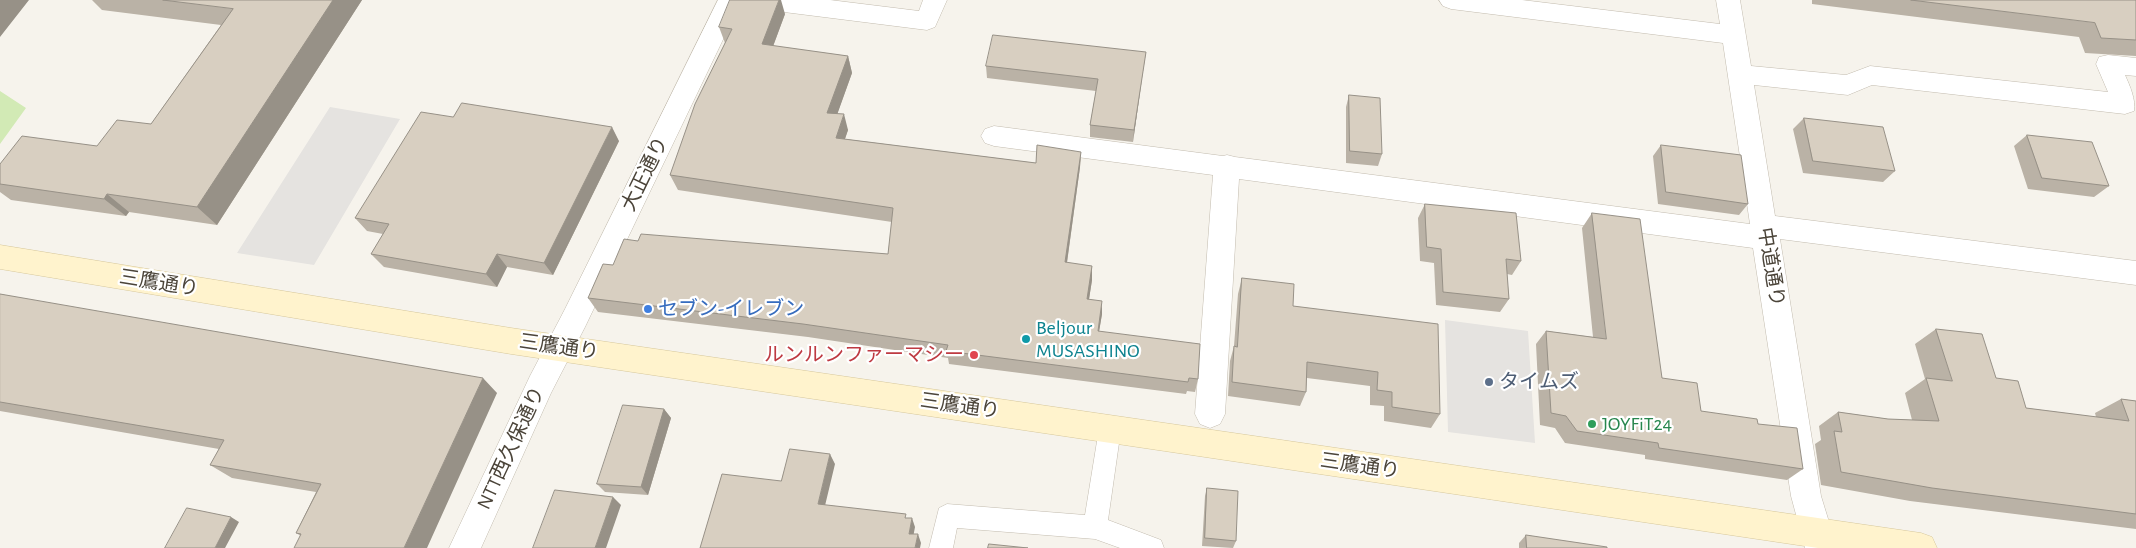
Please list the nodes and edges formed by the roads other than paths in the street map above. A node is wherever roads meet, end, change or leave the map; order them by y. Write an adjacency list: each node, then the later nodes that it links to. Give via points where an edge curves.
1 (730, 0): 14 (street, 大正通り)
2 (760, 0): 3 (street, via 926,21)
3 (935, 0)
4 (1451, 0): 6 (street)
5 (1728, 0): 6 (street, 中道通り)
6 (1734, 35): 8 (street, 中道通り)
7 (2136, 67): 8 (street, via 2108,64 2125,104 1870,75 1848,85)
8 (1740, 74): 11 (street, 中道通り)
9 (994, 136): 10 (street)
10 (1227, 165): 11 (street); 15 (street)
11 (1766, 232): 13 (street); 18 (street, 中道通り, via 1806,496)
12 (0, 257): 14 (main road, 三鷹通り)
13 (2136, 272)
14 (558, 348): 16 (main road, 三鷹通り); 19 (street, NTT西久保通り)
15 (1210, 414)
16 (1110, 429): 17 (lane); 18 (main road, 三鷹通り)
17 (1094, 527): 20 (lane, via 947,516); 21 (lane)
18 (1819, 541): 22 (main road, 三鷹通り)
19 (465, 548)
20 (941, 548)
21 (1152, 548)
22 (1921, 548)

